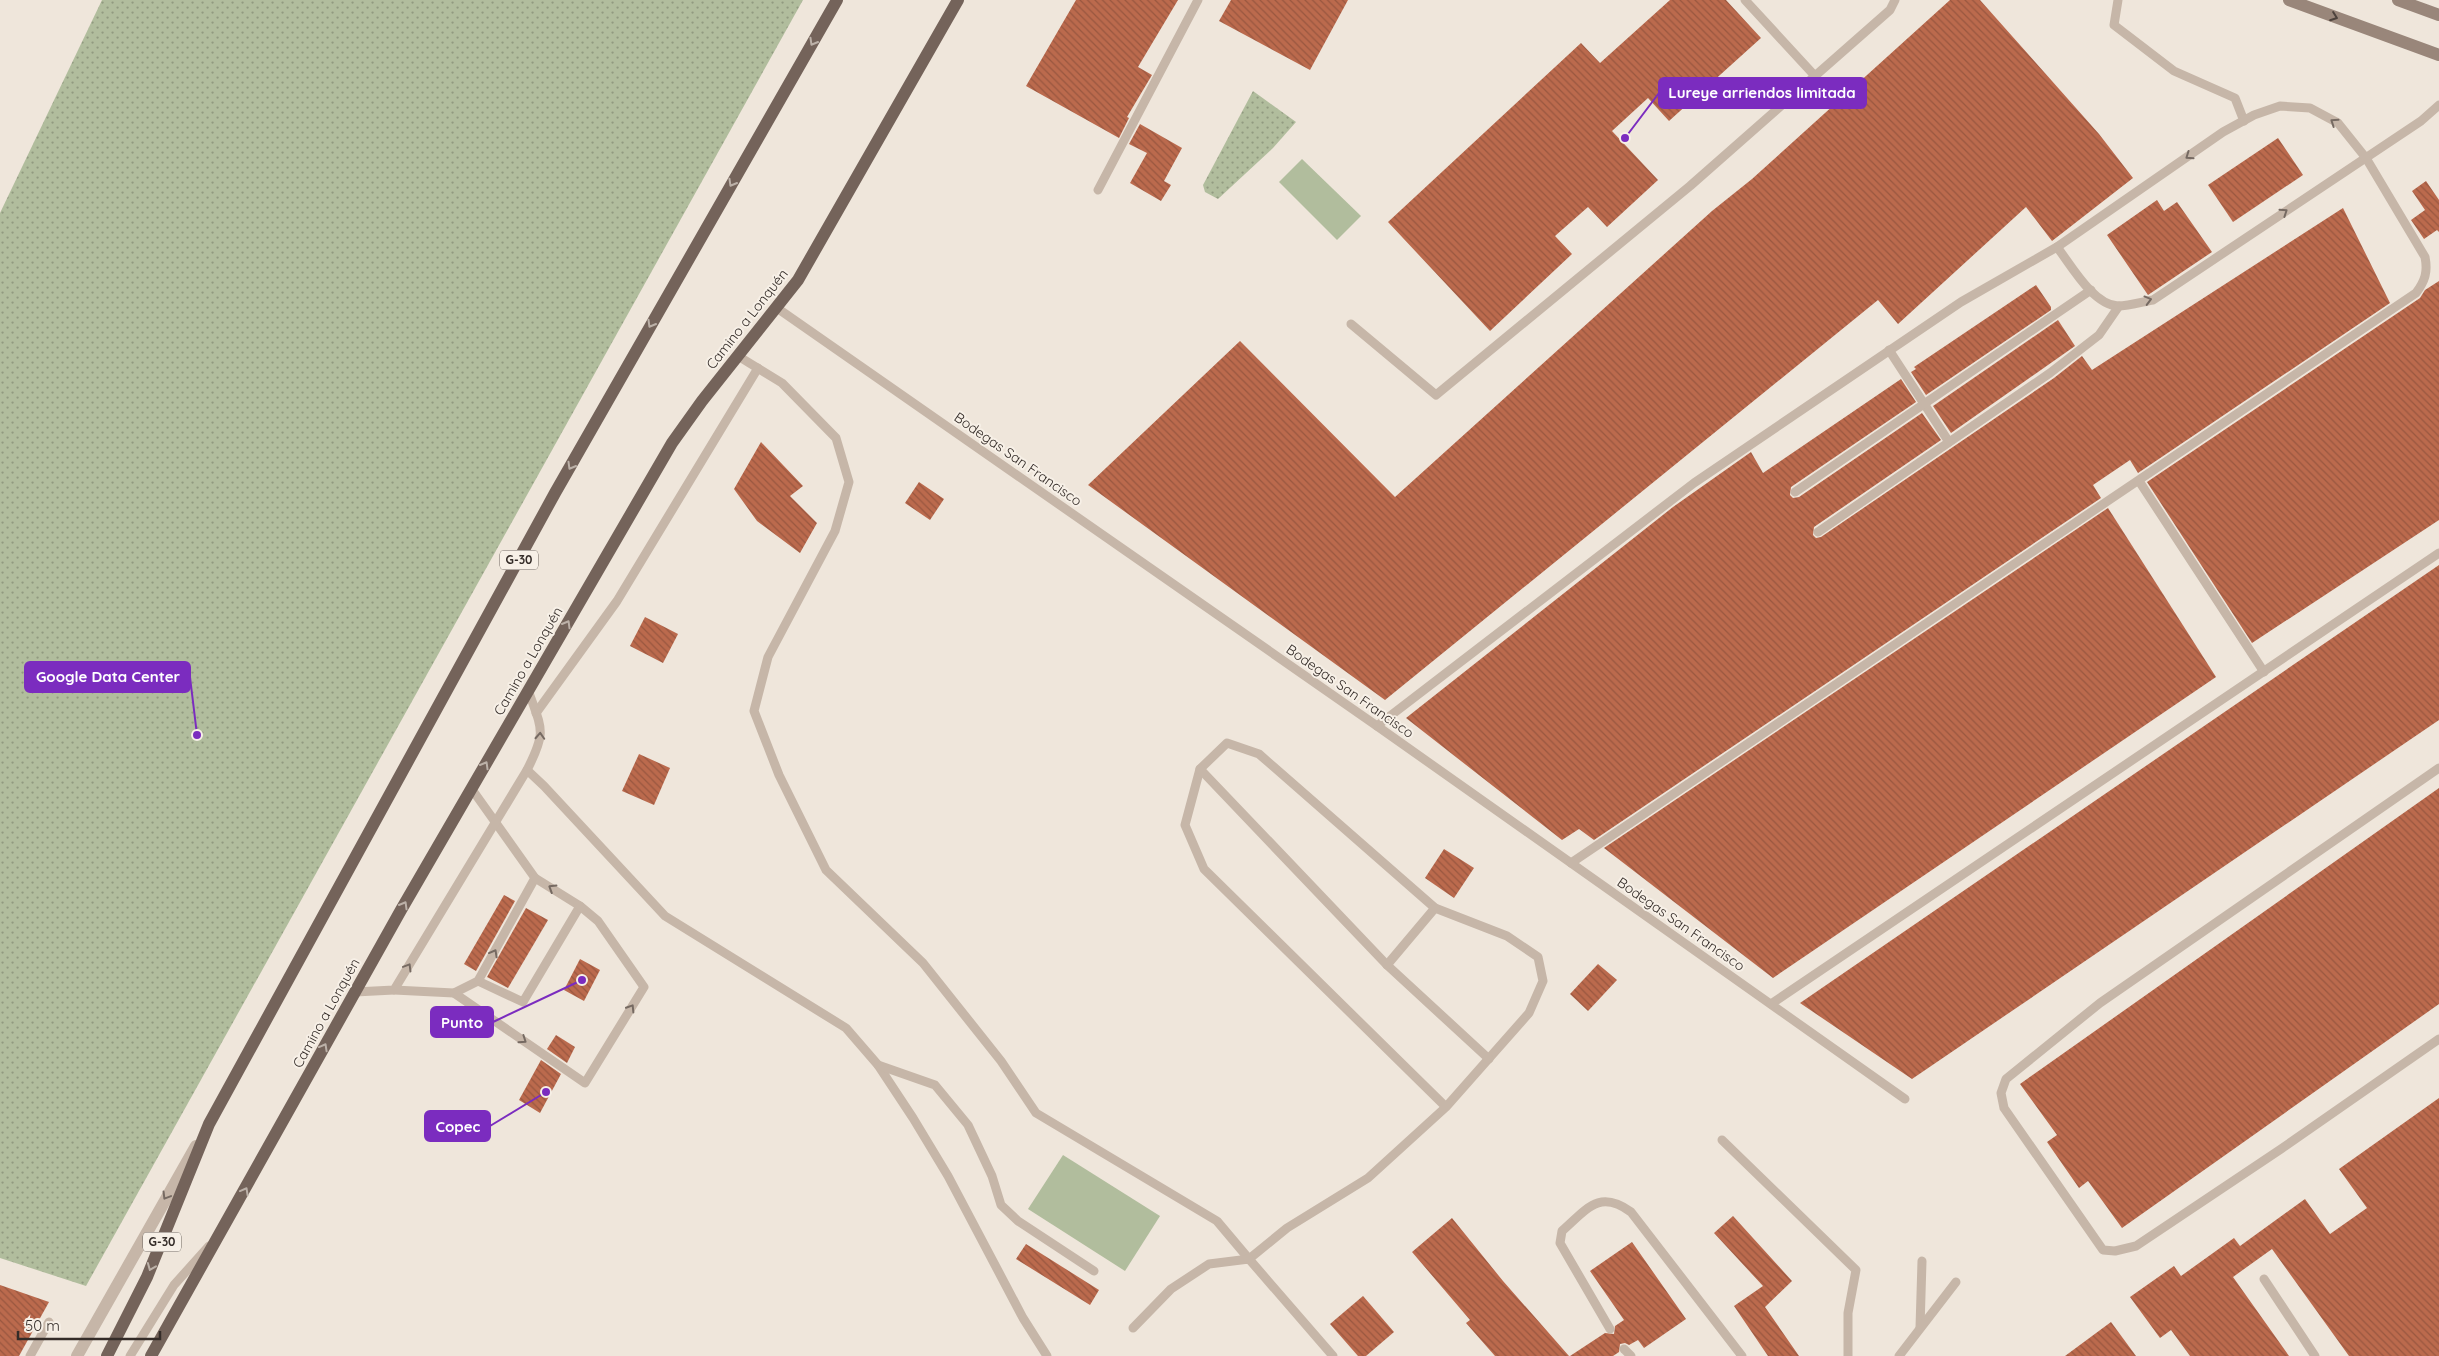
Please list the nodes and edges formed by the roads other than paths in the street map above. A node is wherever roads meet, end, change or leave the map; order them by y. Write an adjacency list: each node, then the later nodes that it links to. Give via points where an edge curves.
1 (837, 0): 54 (main road, G-30, one-way to 54, via 555,494)
2 (958, 0): 19 (main road, Camino a Lonquén, via 813,255)
3 (1198, 0): 15 (lane)
4 (1745, 0): 11 (lane)
5 (1895, 0): 11 (lane, via 1890,10)
6 (2118, 0): 13 (lane, via 2114,25 2174,71 2234,98)
7 (2289, 0): 10 (main road, one-way to 10)
8 (2398, 0): 9 (main road)
9 (2439, 15)
10 (2439, 55)
11 (1815, 76): 20 (lane, via 1690,186 1436,395)
12 (2439, 105): 14 (lane)
13 (2244, 120): 14 (lane, one-way to 13, via 2338,122 2310,108 2280,106); 16 (lane, one-way to 16)
14 (2366, 158): 18 (lane, one-way to 14, via 2153,300); 26 (lane, via 2425,257 2425,281 2416,293)
15 (1098, 190)
16 (2057, 247): 17 (lane); 21 (lane, via 1960,302)
17 (2091, 290): 18 (lane, via 2097,299); 24 (lane)
18 (2119, 306): 25 (lane, via 2099,335)
19 (777, 308): 22 (main road, Camino a Lonquén); 33 (lane, Bodegas San Francisco)
20 (1351, 324)
21 (1889, 350): 24 (lane); 33 (lane, via 1694,483)
22 (738, 356): 23 (lane); 31 (main road, Camino a Lonquén, one-way to 22, via 672,443)
23 (758, 368): 32 (lane, via 617,601); 57 (lane, via 782,383 836,438 849,482 835,531 768,656 754,711 779,776 826,870 923,963 1001,1061 1036,1113 1217,1221)
24 (1925, 405): 25 (lane); 27 (lane)
25 (1949, 442): 28 (lane)
26 (2139, 481): 30 (lane); 39 (lane)
27 (1795, 492)
28 (1818, 532)
29 (2439, 553): 30 (lane)
30 (2264, 672): 48 (lane)
31 (528, 690): 32 (lane); 37 (main road, Camino a Lonquén, one-way to 31)
32 (536, 713): 36 (lane, one-way to 32, via 540,743 541,726)
33 (1377, 726): 39 (lane, Bodegas San Francisco)
34 (2439, 768): 49 (lane, via 2100,1003 2006,1079 2001,1093 2004,1108 2103,1250 2115,1251 2136,1246)
35 (1200, 769): 42 (lane, via 1227,743 1259,754); 43 (lane); 53 (lane, via 1185,825 1204,869)
36 (527, 770): 38 (lane); 51 (lane, via 665,916 846,1028)
37 (471, 788): 38 (lane); 46 (main road, Camino a Lonquén, one-way to 37)
38 (496, 822): 40 (lane); 45 (lane, one-way to 38)
39 (1571, 864): 48 (lane, Bodegas San Francisco)
40 (535, 878): 41 (lane, one-way to 40); 44 (lane, one-way to 40)
41 (580, 906): 44 (lane, via 523,1002); 47 (lane, one-way to 41, via 585,1082 644,986 598,921)
42 (1435, 908): 43 (lane); 50 (lane, via 1507,936 1538,957 1543,981 1529,1013)
43 (1388, 965): 50 (lane)
44 (478, 981): 47 (lane)
45 (394, 990): 46 (lane); 47 (lane)
46 (355, 992): 56 (main road, Camino a Lonquén, one-way to 46)
47 (454, 993)
48 (1771, 1004): 52 (lane, Bodegas San Francisco)
49 (2439, 1039)
50 (1489, 1058): 53 (lane)
51 (878, 1065): 59 (lane, via 935,1085 968,1125 992,1176 1001,1205 1018,1221); 73 (lane, via 948,1176 1023,1318)
52 (1905, 1099)
53 (1446, 1107): 57 (lane, via 1368,1178 1287,1228)
54 (209, 1124): 68 (street, one-way to 68); 69 (main road, G-30, one-way to 69, via 147,1277)
55 (1722, 1140): 76 (lane, via 1856,1270 1848,1313)
56 (221, 1234): 66 (main road, Camino a Lonquén); 70 (lane, via 174,1285)
57 (1249, 1259): 63 (lane, via 1209,1264 1172,1289); 74 (lane)
58 (1922, 1261): 64 (lane)
59 (1094, 1271)
60 (2264, 1279): 78 (lane)
61 (1956, 1282): 64 (lane)
62 (49, 1322): 67 (lane)
63 (1133, 1328)
64 (1920, 1328): 77 (lane)
65 (1610, 1329): 75 (lane, via 1560,1243 1562,1231 1591,1205 1605,1201 1617,1202 1632,1212)
66 (164, 1333): 71 (main road, Camino a Lonquén); 72 (main road)
67 (30, 1356)
68 (76, 1356)
69 (107, 1356)
70 (130, 1356)
71 (151, 1356)
72 (158, 1356)
73 (1047, 1356)
74 (1333, 1356)
75 (1742, 1356)
76 (1848, 1356)
77 (1899, 1356)
78 (2315, 1356)

